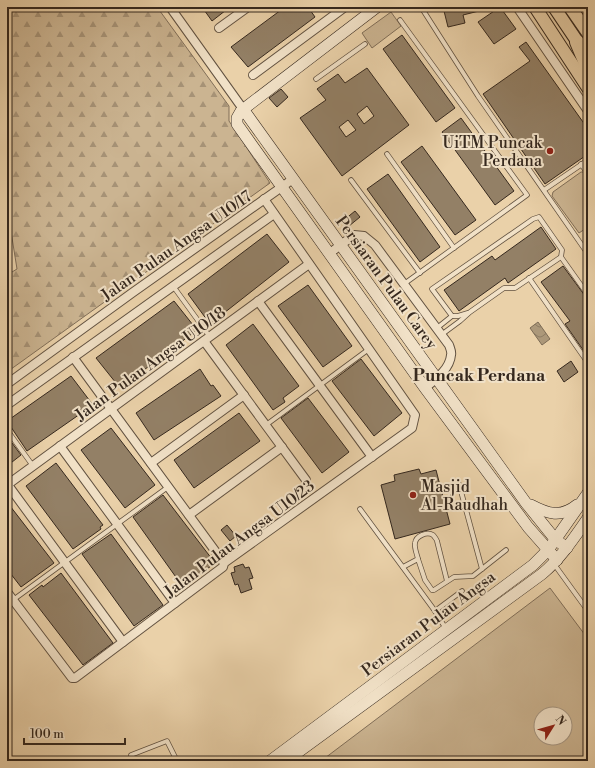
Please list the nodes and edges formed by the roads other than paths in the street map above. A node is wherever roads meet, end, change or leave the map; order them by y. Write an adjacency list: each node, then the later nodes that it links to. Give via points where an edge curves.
1 (170, 7): 21 (street)
2 (248, 7): 12 (street)
3 (345, 7): 10 (street)
4 (377, 7): 21 (street)
5 (421, 7): 30 (lane, via 478,96)
6 (517, 7): 22 (street)
7 (535, 7): 20 (main road)
8 (554, 7): 14 (main road)
9 (570, 7): 13 (main road)
10 (335, 10): 18 (street)
11 (400, 20): 34 (lane, via 527,195)
12 (219, 28)
13 (588, 33)
14 (577, 42): 16 (main road); 17 (highway)
15 (365, 44): 19 (lane)
16 (588, 55)
17 (588, 68)
18 (253, 75)
19 (316, 79)
20 (588, 88)
21 (243, 109): 27 (street, Persiaran Pulau Carey); 29 (street, Persiaran Pulau Carey, via 237,118 237,124)
22 (588, 112)
23 (387, 154): 34 (lane)
24 (588, 160): 25 (lane)
25 (581, 164): 26 (lane); 30 (lane)
26 (588, 174)
27 (293, 179): 29 (street); 33 (street, Persiaran Pulau Carey)
28 (351, 180): 39 (lane)
29 (283, 186): 31 (street); 35 (street, Persiaran Pulau Carey)
30 (544, 190): 36 (lane)
31 (264, 200): 32 (street, Jalan Pulau Angsa U10/17); 53 (street, Jalan Pulau Angsa U10/17)
32 (274, 214): 38 (street, Jalan Pulau Angsa U10/17); 42 (street)
33 (341, 245): 35 (street); 41 (street, via 354,235 364,236 375,245); 52 (street, Persiaran Pulau Carey)
34 (454, 248): 39 (lane)
35 (330, 253): 55 (street, Persiaran Pulau Carey)
36 (588, 254)
37 (561, 257): 40 (lane); 43 (lane); 46 (lane, via 562,250 538,217 532,219 432,289)
38 (309, 264): 44 (street, Jalan Pulau Angsa U10/18); 49 (street, Jalan Pulau Angsa U10/17)
39 (420, 272): 41 (lane)
40 (529, 278): 45 (lane, via 515,288 504,288); 51 (lane)
41 (404, 284): 47 (street)
42 (173, 286): 48 (lane); 50 (street)
43 (588, 296)
44 (258, 301): 48 (street, Jalan Pulau Angsa U10/18); 54 (street)
45 (470, 312): 46 (lane); 47 (lane, via 460,321)
46 (452, 316): 47 (lane)
47 (439, 331): 52 (street, via 452,354)
48 (207, 339): 56 (street); 58 (street, Jalan Pulau Angsa U10/18)
49 (369, 349): 54 (lane); 59 (street, Jalan Pulau Angsa U10/17)
50 (73, 357): 57 (street); 58 (street)
51 (588, 363)
52 (437, 378): 55 (street); 72 (street, Persiaran Pulau Carey)
53 (7, 384)
54 (320, 386): 60 (lane); 64 (street)
55 (425, 388): 77 (street, Persiaran Pulau Carey)
56 (244, 395): 60 (street); 65 (street)
57 (7, 404)
58 (111, 409): 62 (street, Jalan Pulau Angsa U10/18); 65 (street)
59 (415, 415): 64 (street, Jalan Pulau Angsa U10/23, via 412,428)
60 (266, 425): 63 (street)
61 (7, 430): 66 (lane)
62 (60, 446): 66 (street, Jalan Pulau Angsa U10/18); 76 (street)
63 (282, 447): 67 (street); 74 (street)
64 (372, 457): 85 (street, Jalan Pulau Angsa U10/23)
65 (151, 463): 70 (street)
66 (33, 466): 69 (street, Jalan Pulau Angsa U10/18)
67 (306, 480)
68 (459, 484): 88 (lane)
69 (7, 485): 83 (street)
70 (168, 487): 74 (street); 76 (lane)
71 (585, 497): 72 (street, via 566,512 554,514); 78 (street, Persiaran Pulau Angsa)
72 (526, 503): 78 (street, Persiaran Pulau Carey)
73 (360, 509): 87 (lane)
74 (189, 515): 85 (street)
75 (588, 518): 79 (street, Persiaran Pulau Angsa)
76 (117, 524): 83 (lane); 93 (street)
77 (528, 527): 81 (street, Persiaran Pulau Carey); 86 (street, via 537,552)
78 (555, 539): 79 (street, Persiaran Pulau Carey); 81 (street, Persiaran Pulau Angsa)
79 (567, 548): 84 (street, Persiaran Pulau Angsa)
80 (506, 550): 88 (lane)
81 (548, 550): 84 (street, Persiaran Pulau Carey); 86 (street, Persiaran Pulau Angsa)
82 (418, 559): 87 (lane); 89 (lane, via 425,580 432,590 438,589); 89 (lane, via 414,547 418,536 428,533 434,536)
83 (65, 562): 92 (lane); 97 (street)
84 (555, 562): 95 (lane); 101 (street, Persiaran Pulau Angsa)
85 (224, 563): 93 (street, Jalan Pulau Angsa U10/23)
86 (533, 565): 96 (street, Persiaran Pulau Angsa)
87 (403, 567): 94 (lane)
88 (482, 570): 89 (lane, via 474,576 458,576)
89 (447, 581)
90 (462, 591): 94 (lane)
91 (7, 592): 92 (street)
92 (13, 600): 97 (street, Jalan Pulau Angsa U10/23, via 72,678)
93 (175, 603): 97 (street, Jalan Pulau Angsa U10/23)
94 (435, 611): 96 (lane)
95 (588, 611)
96 (446, 630): 100 (street, Persiaran Pulau Angsa)
97 (123, 642)
98 (132, 755): 99 (lane, via 167,741)
99 (177, 761)
100 (270, 761)
101 (286, 761)

